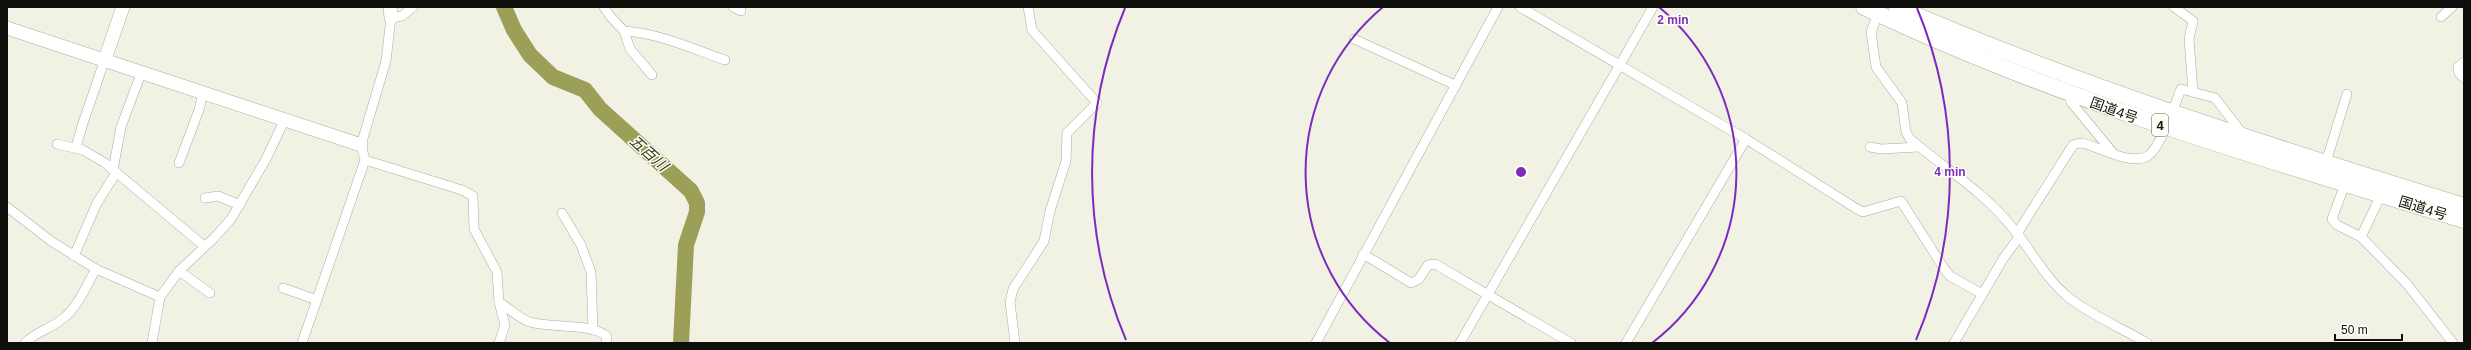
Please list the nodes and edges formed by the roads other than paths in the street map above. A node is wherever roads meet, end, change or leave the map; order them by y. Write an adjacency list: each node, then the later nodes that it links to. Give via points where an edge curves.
1 (123, 7): 17 (street)
2 (413, 7): 12 (street, via 402,16)
3 (604, 7): 15 (street)
4 (1028, 7): 72 (street, via 1032,30 1097,103 1067,133 1066,161 1050,211 1044,241 1013,289 1009,309)
5 (1498, 7): 24 (street)
6 (1520, 7): 20 (street)
7 (1653, 7): 20 (street)
8 (1898, 7): 29 (highway, 国道4号 / 4, via 2057,72)
9 (2174, 7): 26 (street, via 2193,21 2189,38)
10 (2452, 7): 13 (street)
11 (1871, 10): 27 (highway, 国道4号 / 4, via 1983,60); 38 (street, via 1876,67 1902,103 1906,132)
12 (391, 12): 35 (street, via 386,61)
13 (2441, 17)
14 (7, 28): 17 (street)
15 (624, 31): 18 (street, via 675,42); 22 (street, via 630,49)
16 (1354, 39): 24 (street)
17 (105, 59): 21 (street); 36 (street)
18 (725, 60)
19 (2464, 62): 23 (street, via 2458,67)
20 (1620, 64): 33 (street); 61 (street)
21 (142, 72): 25 (street); 43 (street, via 122,127)
22 (652, 75)
23 (2464, 78)
24 (1455, 85): 55 (street)
25 (203, 92): 30 (street); 42 (street)
26 (2192, 92): 29 (street, via 2181,89); 32 (street, via 2215,98)
27 (2068, 93): 31 (highway, 国道4号 / 4); 39 (street, via 2071,102)
28 (2347, 94): 41 (street)
29 (2171, 112): 31 (street); 32 (highway, 国道4号 / 4)
30 (285, 119): 35 (street); 47 (street)
31 (2165, 127): 39 (street, via 2155,148 2146,157 2132,158); 44 (highway, 国道4号 / 4)
32 (2245, 137): 41 (highway, 国道4号 / 4)
33 (1746, 139): 62 (street, via 1863,212 1901,201 1950,276); 76 (street)
34 (57, 144): 36 (street)
35 (361, 145): 40 (street)
36 (76, 147): 43 (street)
37 (1870, 147): 38 (street)
38 (1919, 147): 52 (street, via 1970,186 2012,226)
39 (2113, 153): 52 (street, via 2082,143 2072,147 2023,224)
40 (365, 160): 64 (street); 65 (street, via 462,190 473,196 474,229 496,267)
41 (2326, 162): 48 (highway, 国道4号 / 4)
42 (179, 163)
43 (114, 171): 54 (street); 56 (street)
44 (2345, 184): 45 (highway, 国道4号 / 4); 53 (street, via 2332,219 2337,225)
45 (2381, 195): 51 (highway, 国道4号 / 4); 53 (street)
46 (205, 198): 47 (street, via 218,196)
47 (240, 206): 54 (street, via 225,227)
48 (2464, 206)
49 (7, 207): 56 (street)
50 (562, 213): 66 (street, via 581,245 592,272)
51 (2464, 220)
52 (2019, 237): 62 (street); 78 (street, via 2050,280 2069,298)
53 (2361, 237): 79 (street, via 2407,284)
54 (204, 246): 58 (street)
55 (1363, 254): 61 (street, via 1412,283 1428,265 1435,264); 73 (street)
56 (74, 256): 57 (street)
57 (96, 269): 63 (street); 67 (street, via 69,314 33,335)
58 (178, 271): 60 (street); 63 (street)
59 (283, 288): 64 (street)
60 (210, 294)
61 (1488, 294): 74 (street); 75 (street)
62 (1982, 294): 77 (street)
63 (160, 296): 68 (street)
64 (317, 300): 69 (street)
65 (499, 302): 66 (street, via 530,322); 70 (street, via 505,325)
66 (593, 330): 71 (street, via 604,334)
67 (25, 343)
68 (152, 343)
69 (302, 343)
70 (499, 343)
71 (606, 343)
72 (1015, 343)
73 (1316, 343)
74 (1460, 343)
75 (1571, 343)
76 (1626, 343)
77 (1954, 343)
78 (2147, 343)
79 (2453, 343)

